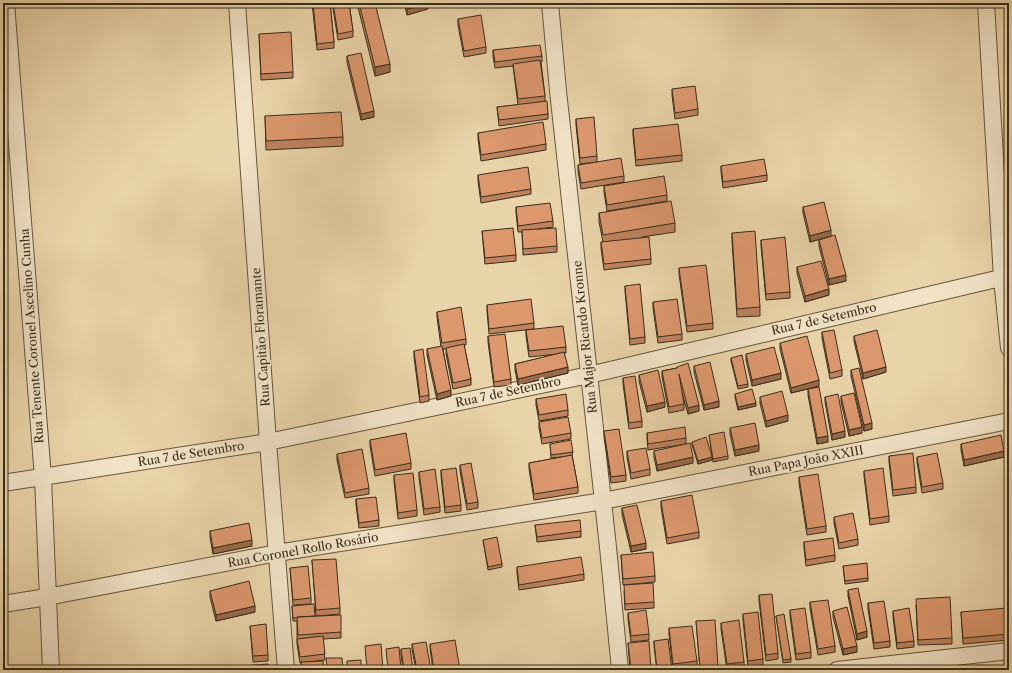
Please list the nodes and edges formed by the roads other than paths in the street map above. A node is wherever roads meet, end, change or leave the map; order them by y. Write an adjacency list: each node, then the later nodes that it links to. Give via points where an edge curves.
1 (6, 3): 10 (street, Rua Tenente Coronel Ascelino Cunha)
2 (238, 3): 9 (street, Rua Capitão Floramante)
3 (550, 3): 7 (street, Rua Major Ricardo Kronne)
4 (986, 3): 5 (street)
5 (1006, 277): 6 (street); 7 (street, Rua 7 de Setembro)
6 (1009, 348)
7 (589, 375): 9 (street, Rua 7 de Setembro); 12 (street, Rua Major Ricardo Kronne)
8 (1009, 421): 12 (street, Rua Papa João XXIII)
9 (268, 442): 10 (street, Rua 7 de Setembro); 13 (street, Rua Capitão Floramante)
10 (43, 478): 11 (street, Rua 7 de Setembro); 14 (street, Rua Tenente Coronel Ascelino Cunha)
11 (3, 483)
12 (603, 501): 13 (street, Rua Coronel Rollo Rosário); 19 (street, Rua Major Ricardo Kronne)
13 (277, 553): 14 (street, Rua Coronel Rollo Rosário); 18 (street, Rua Capitão Floramante)
14 (47, 597): 15 (street, Rua Coronel Rollo Rosário); 17 (street, Rua Tenente Coronel Ascelino Cunha)
15 (3, 604)
16 (1009, 651): 20 (street)
17 (51, 670)
18 (286, 670)
19 (620, 670)
20 (837, 670)

